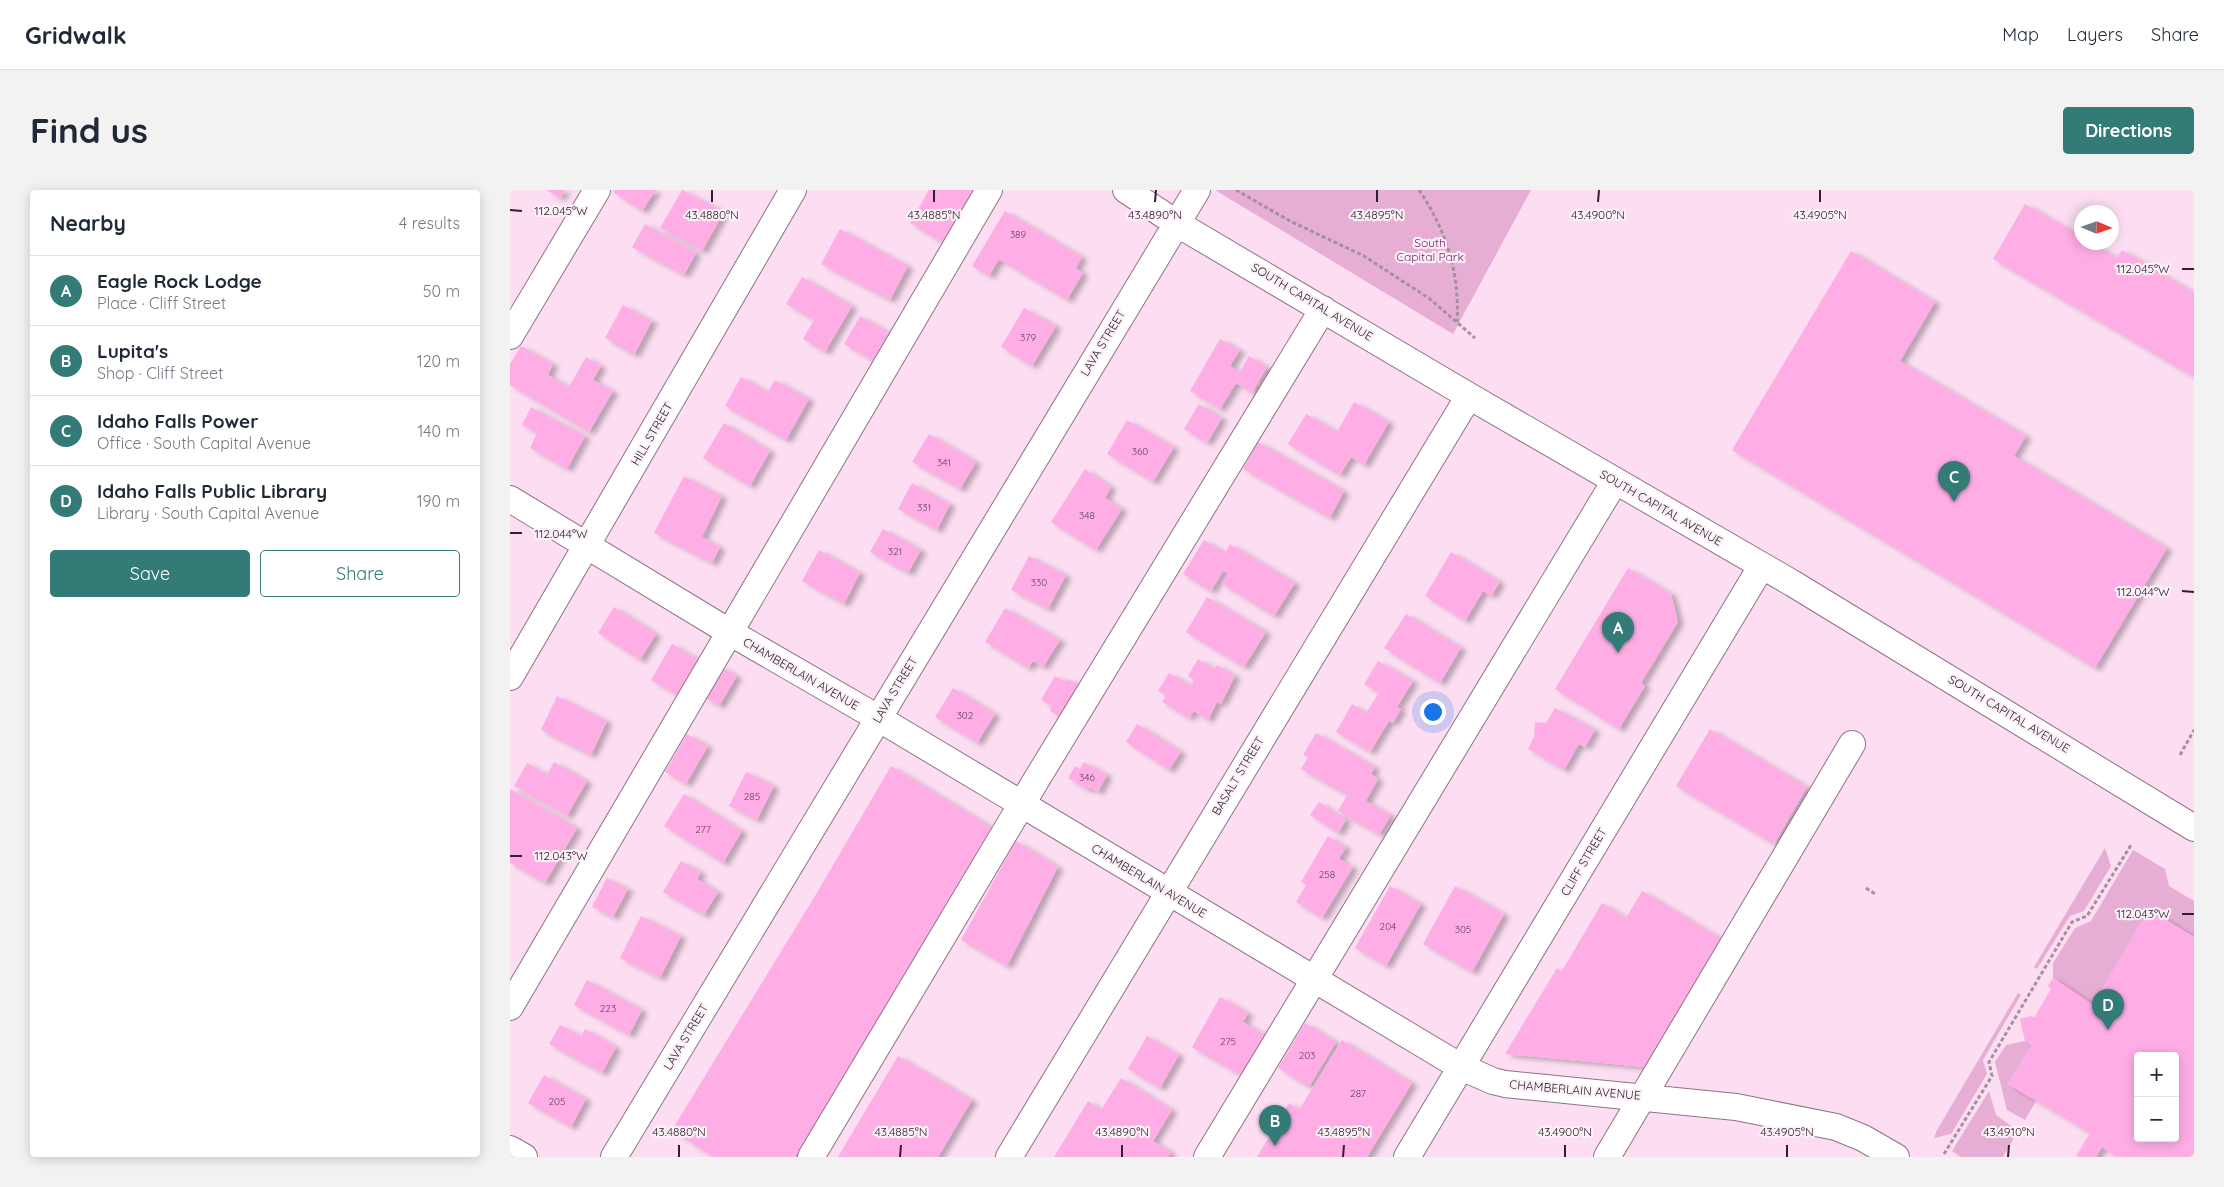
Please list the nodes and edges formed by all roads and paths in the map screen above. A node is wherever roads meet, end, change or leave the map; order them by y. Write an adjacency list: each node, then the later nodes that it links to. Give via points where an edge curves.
1 (597, 190): 11 (street)
2 (793, 190): 16 (street, HILL STREET)
3 (989, 190): 18 (street)
4 (1126, 190): 8 (street, SOUTH CAPITAL AVENUE)
5 (1197, 190): 8 (street, LAVA STREET)
6 (1236, 190): 10 (path, via 1290,221 1364,256 1430,299)
7 (1419, 190): 10 (path, via 1436,215 1448,246 1456,279)
8 (1176, 223): 9 (street, SOUTH CAPITAL AVENUE); 20 (street, LAVA STREET)
9 (1323, 309): 13 (street, SOUTH CAPITAL AVENUE); 24 (street)
10 (1457, 323): 12 (path)
11 (510, 336)
12 (1475, 338)
13 (1469, 396): 14 (street, SOUTH CAPITAL AVENUE); 28 (street, BASALT STREET)
14 (1615, 480): 17 (street, SOUTH CAPITAL AVENUE); 30 (street)
15 (510, 499): 16 (street, CHAMBERLAIN AVENUE)
16 (588, 545): 18 (street, CHAMBERLAIN AVENUE); 19 (street, HILL STREET)
17 (1761, 567): 25 (street, SOUTH CAPITAL AVENUE); 32 (street, CLIFF STREET)
18 (731, 633): 20 (street, CHAMBERLAIN AVENUE); 31 (street)
19 (510, 677)
20 (878, 718): 24 (street, CHAMBERLAIN AVENUE); 37 (street, LAVA STREET)
21 (2194, 730): 23 (path)
22 (1852, 744): 33 (street)
23 (2180, 754)
24 (1022, 804): 28 (street, CHAMBERLAIN AVENUE); 38 (street)
25 (2194, 828)
26 (2131, 845): 35 (path, via 2088,916 2072,922 1989,1062 1992,1076)
27 (1866, 888): 29 (path)
28 (1168, 892): 30 (street, CHAMBERLAIN AVENUE); 39 (street, BASALT STREET)
29 (1875, 894)
30 (1313, 978): 32 (street, CHAMBERLAIN AVENUE); 40 (street)
31 (510, 1007)
32 (1461, 1067): 33 (street, CHAMBERLAIN AVENUE, via 1505,1084); 41 (street, CLIFF STREET)
33 (1642, 1096): 42 (street); 43 (street, CHAMBERLAIN AVENUE, via 1736,1107 1836,1127 1864,1138)
34 (510, 1149): 36 (street)
35 (1944, 1154)
36 (524, 1157)
37 (614, 1157)
38 (812, 1157)
39 (1009, 1157)
40 (1207, 1157)
41 (1407, 1157)
42 (1607, 1157)
43 (1896, 1157)

